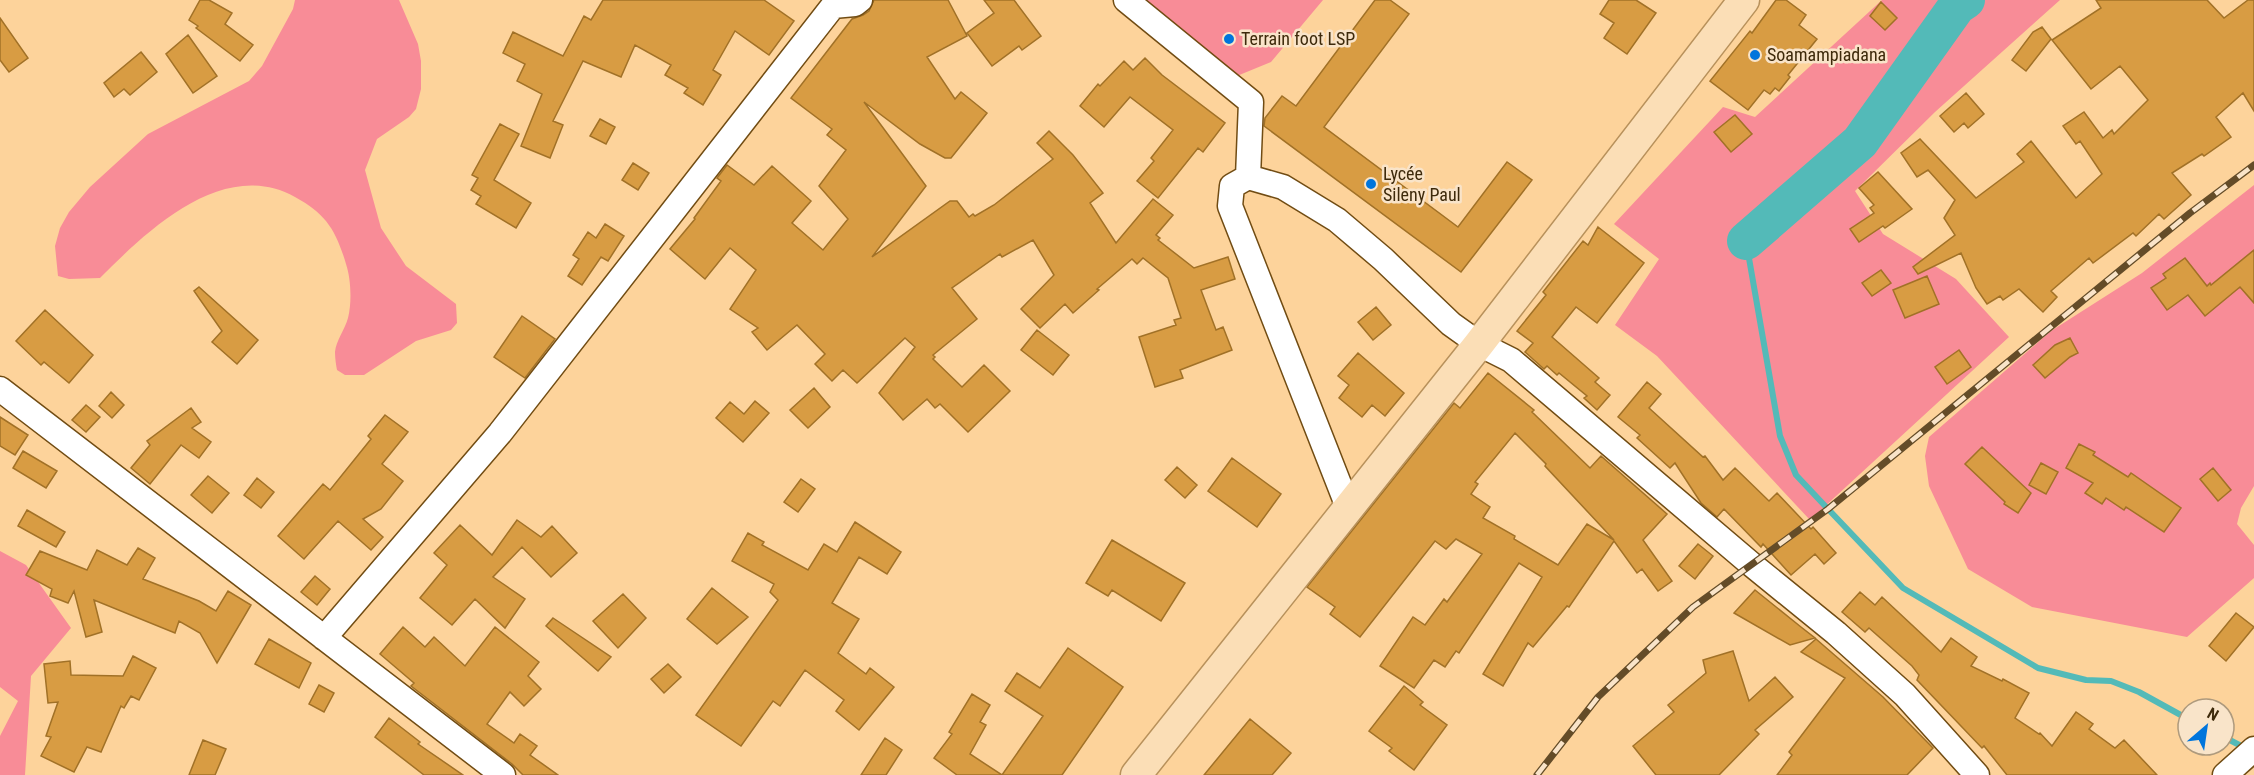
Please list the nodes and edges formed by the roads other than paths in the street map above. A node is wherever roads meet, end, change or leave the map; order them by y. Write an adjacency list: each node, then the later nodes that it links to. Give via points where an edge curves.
1 (860, 0): 8 (street, via 833,6 500,433)
2 (1126, 0): 4 (street, via 1251,102)
3 (1741, 1): 5 (main road)
4 (1248, 177): 5 (street, via 1283,187 1337,220 1451,324); 7 (street, via 1232,186 1230,206)
5 (1479, 344): 7 (main road); 12 (street, via 1511,360 1836,633 1905,695)
6 (0, 389): 8 (street)
7 (1348, 507): 11 (main road)
8 (324, 638): 10 (street)
9 (2254, 749): 13 (street)
10 (503, 775)
11 (1136, 775)
12 (1977, 775)
13 (2225, 775)

